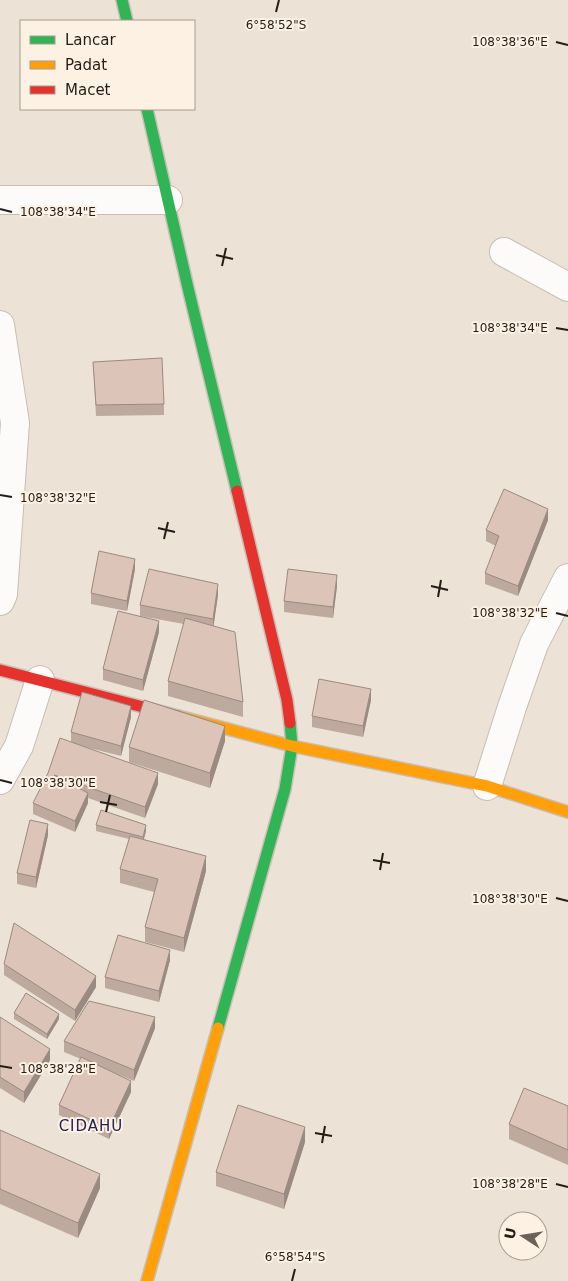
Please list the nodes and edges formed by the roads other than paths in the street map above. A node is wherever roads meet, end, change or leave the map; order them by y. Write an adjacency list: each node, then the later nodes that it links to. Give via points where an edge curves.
1 (122, 0): 2 (main road)
2 (127, 20)
3 (147, 110): 5 (main road)
4 (0, 200): 5 (street)
5 (168, 200): 13 (main road, via 287,700)
6 (504, 252): 7 (street)
7 (568, 287)
8 (0, 325): 10 (street, via 15,423)
9 (568, 578): 15 (street, via 534,644)
10 (0, 601)
11 (0, 670): 12 (main road)
12 (40, 680): 13 (main road); 14 (street, via 19,746)
13 (292, 746): 15 (main road); 17 (main road, via 285,789)
14 (0, 780)
15 (487, 786): 16 (main road)
16 (568, 812)
17 (154, 1279)

